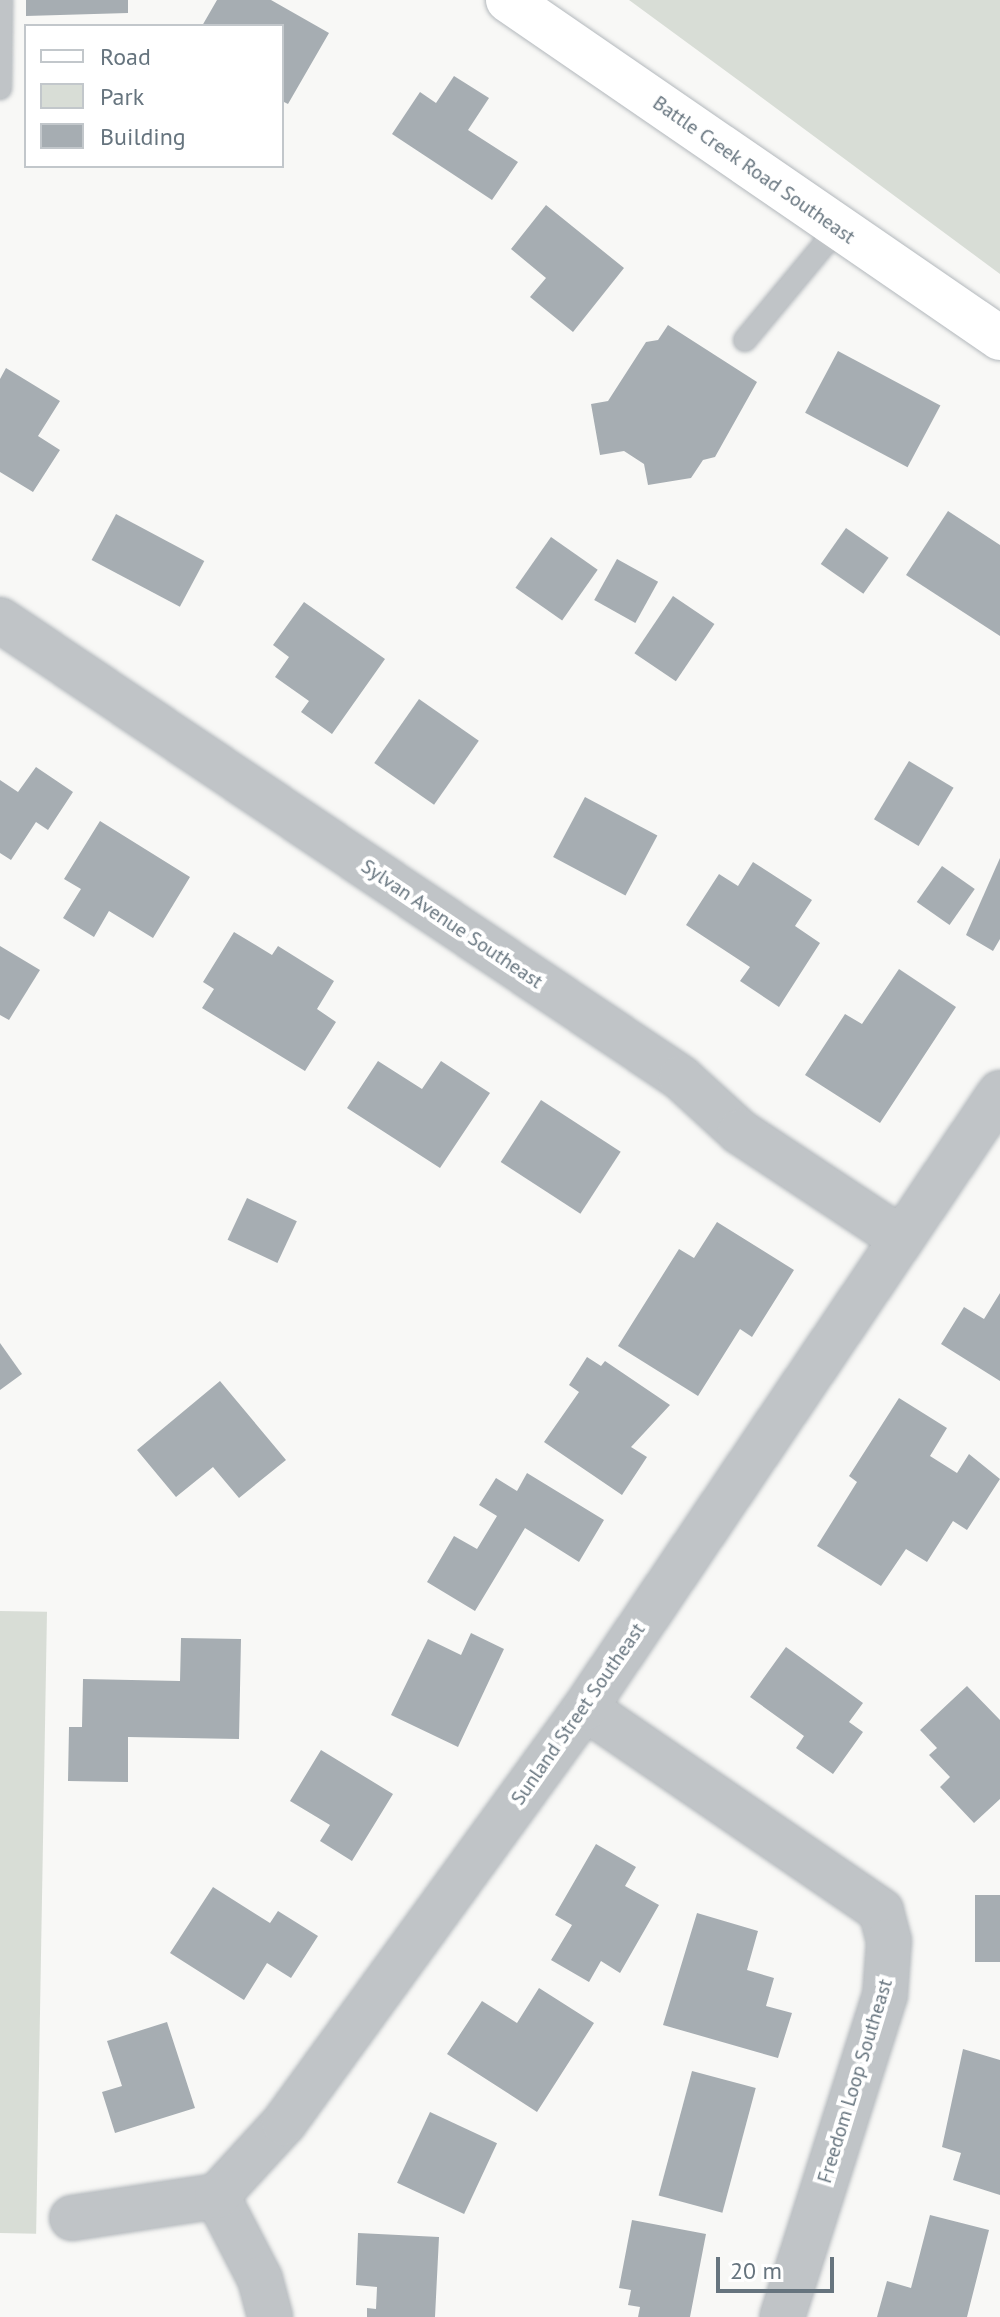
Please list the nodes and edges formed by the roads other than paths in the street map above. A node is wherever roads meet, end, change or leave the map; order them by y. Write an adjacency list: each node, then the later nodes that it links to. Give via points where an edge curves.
1 (1, 0): 3 (lane)
2 (508, 0): 4 (main road, Battle Creek Road Southeast)
3 (0, 88)
4 (838, 228): 5 (main road, Battle Creek Road Southeast); 6 (lane)
5 (1000, 338)
6 (745, 340)
7 (0, 620): 9 (street, Sylvan Avenue Southeast, via 681,1078 740,1132)
8 (1000, 1093): 9 (street, Sunland Street Southeast)
9 (897, 1236): 10 (street, Sunland Street Southeast)
10 (585, 1708): 11 (street, Sunland Street Southeast, via 284,2123); 14 (street, Freedom Loop Southeast, via 881,1911 889,1941 885,1995)
11 (217, 2196): 12 (street); 13 (street, via 260,2279)
12 (72, 2218)
13 (270, 2317)
14 (782, 2317)

